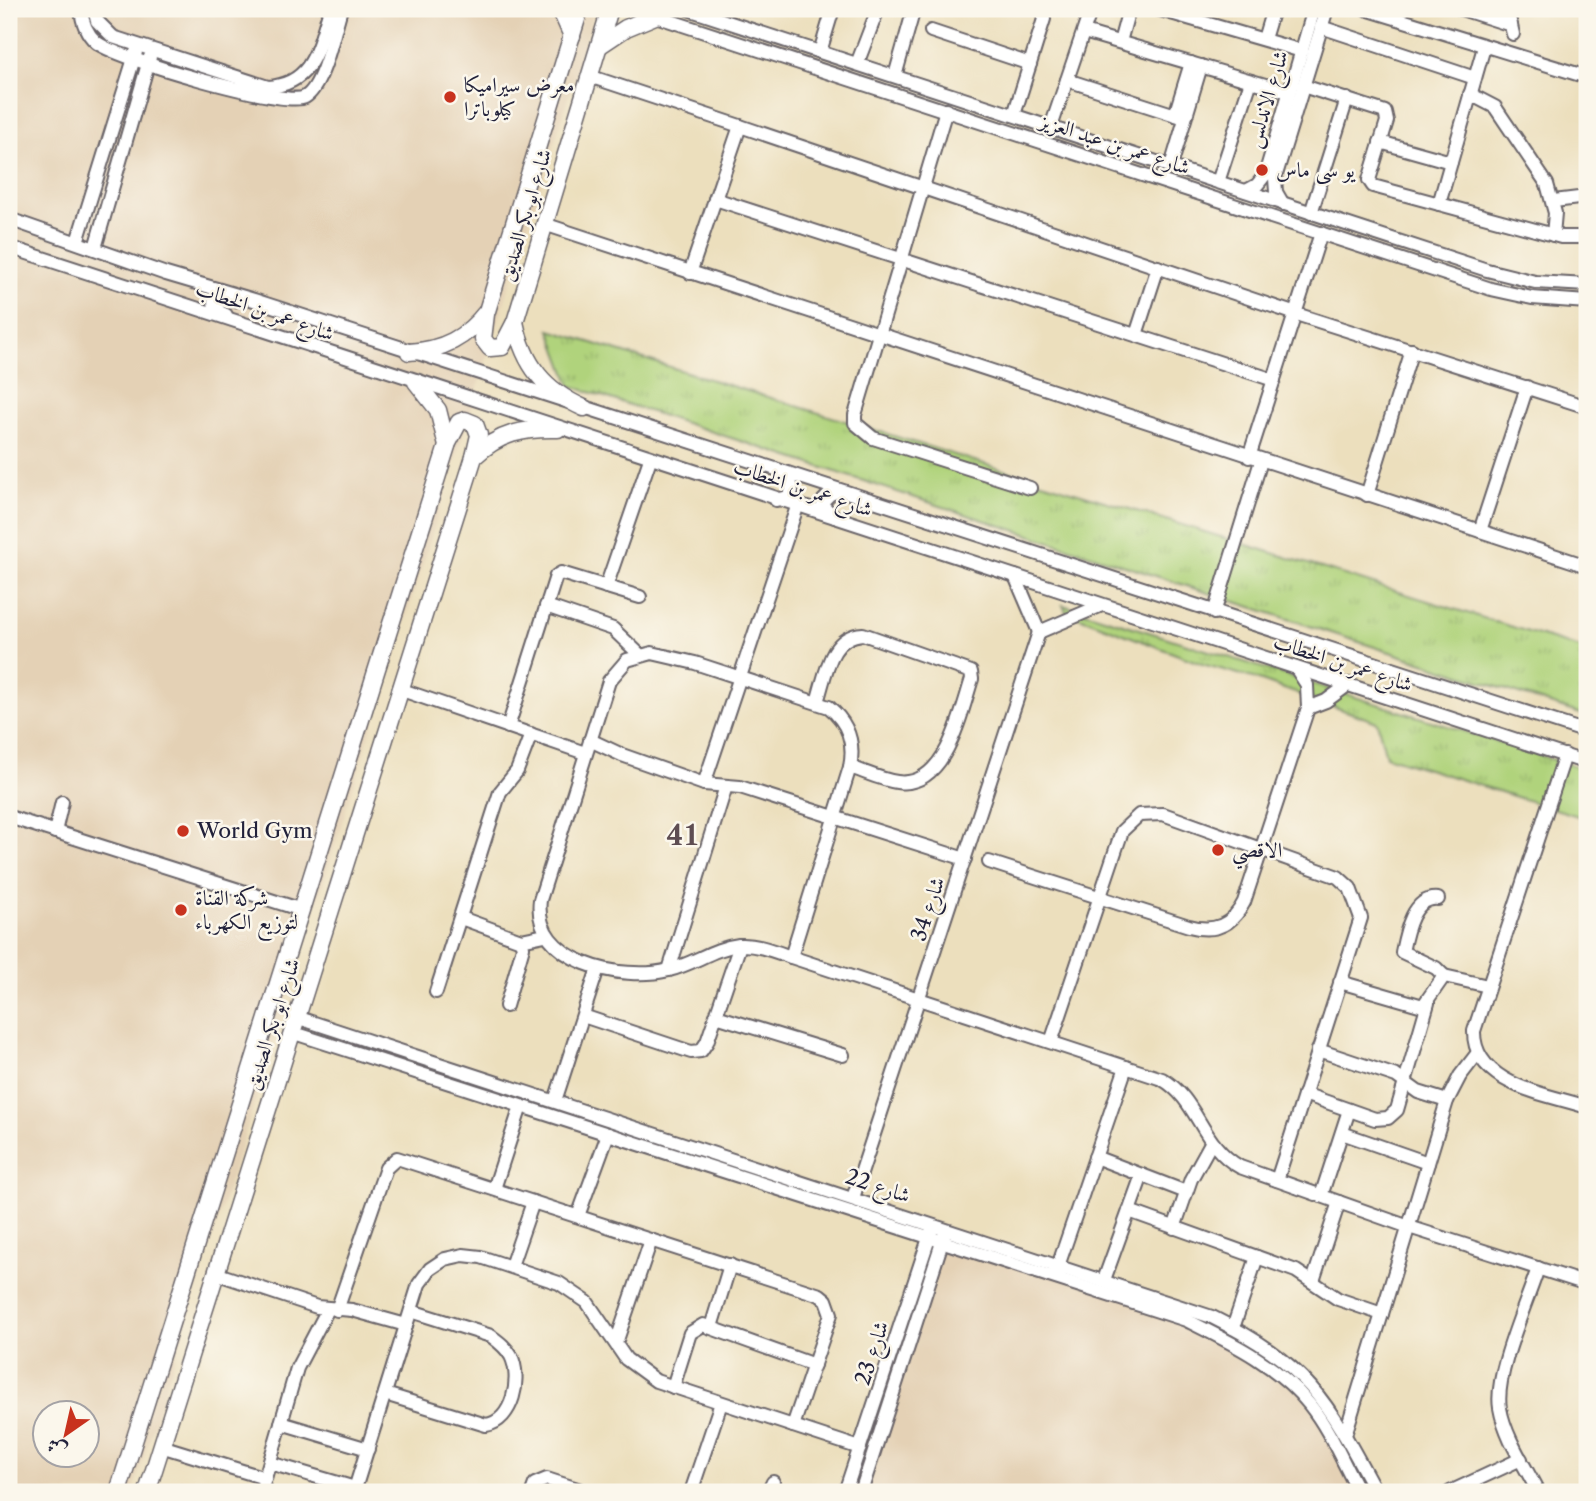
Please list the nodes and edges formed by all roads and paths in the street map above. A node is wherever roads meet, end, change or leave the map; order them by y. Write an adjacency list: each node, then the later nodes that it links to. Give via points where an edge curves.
1 (82, 9): 37 (street, via 86,30 95,41)
2 (94, 9): 31 (street, via 104,30)
3 (330, 9): 43 (street, via 312,65 293,82 268,87)
4 (341, 9): 43 (street, via 317,85 302,99 267,98)
5 (560, 9): 27 (main road)
6 (580, 9): 27 (main road, شارع ابو بكر الصديق)
7 (610, 9): 32 (main road, شارع ابو بكر الصديق)
8 (634, 9): 23 (street, شارع عمر بن عبد العزيز)
9 (833, 9): 36 (street)
10 (878, 9): 40 (street)
11 (914, 9): 45 (street)
12 (1091, 9): 26 (street)
13 (1129, 9): 29 (street)
14 (1157, 9): 28 (street)
15 (1273, 9): 28 (street)
16 (1314, 9): 35 (street, شارع الاندلس)
17 (1327, 9): 24 (street, شارع الاندلس)
18 (1369, 9): 33 (street)
19 (1461, 9): 20 (street, via 1512,30)
20 (1507, 9)
21 (694, 10): 30 (street, شارع عمر بن عبد العزيز)
22 (1042, 10): 41 (street, via 1044,19)
23 (651, 13): 32 (main road); 38 (street, شارع عمر بن عبد العزيز)
24 (1321, 27): 47 (street); 50 (street, شارع الاندلس)
25 (931, 31): 41 (street)
26 (1084, 32): 29 (street); 48 (street)
27 (572, 36): 94 (main road, شارع ابو بكر الصديق)
28 (1264, 40): 35 (street)
29 (1120, 42): 42 (street)
30 (793, 43): 36 (street, شارع عمر بن عبد العزيز); 38 (street)
31 (139, 45): 34 (street); 37 (street)
32 (599, 46): 44 (main road, شارع ابو بكر الصديق)
33 (1484, 47): 46 (street); 47 (street)
34 (152, 50): 39 (street); 43 (street)
35 (1302, 51): 51 (street, شارع الاندلس)
36 (820, 52): 40 (street, شارع عمر بن عبد العزيز)
37 (134, 58): 39 (street); 59 (street)
38 (790, 59): 54 (street, شارع عمر بن عبد العزيز)
39 (148, 63): 43 (street); 60 (street)
40 (857, 64): 45 (street, شارع عمر بن عبد العزيز)
41 (1030, 64): 55 (street)
42 (1196, 65): 49 (street); 56 (street)
43 (213, 76)
44 (589, 76): 57 (street); 77 (main road, شارع ابو بكر الصديق)
45 (895, 76): 55 (street, شارع عمر بن عبد العزيز)
46 (1587, 77)
47 (1475, 78): 52 (street)
48 (1068, 80): 56 (street); 58 (street)
49 (1251, 81): 51 (street); 67 (street)
50 (1303, 86): 53 (street); 66 (street, شارع الاندلس)
51 (1289, 92): 66 (street, شارع الاندلس)
52 (1470, 94): 64 (street); 72 (street, via 1504,117)
53 (1347, 99): 61 (street, via 1385,112); 75 (street)
54 (946, 110): 63 (street, شارع عمر بن عبد العزيز); 68 (street)
55 (1014, 115): 58 (street, شارع عمر بن عبد العزيز)
56 (1180, 117): 65 (street)
57 (740, 126): 68 (street); 71 (street)
58 (1051, 127): 62 (street, شارع عمر بن عبد العزيز)
59 (111, 132): 60 (street); 81 (street)
60 (127, 137): 83 (street)
61 (1380, 142): 64 (street); 74 (street, via 1370,183)
62 (1106, 146): 63 (street); 65 (street, شارع عمر بن عبد العزيز)
63 (1102, 159): 78 (street, شارع عمر بن عبد العزيز)
64 (1451, 162): 74 (street)
65 (1171, 166): 67 (street, شارع عمر بن عبد العزيز)
66 (1270, 177): 69 (street, شارع الاندلس); 73 (street, شارع الاندلس)
67 (1218, 182): 69 (street, شارع عمر بن عبد العزيز)
68 (923, 188): 84 (street); 86 (street)
69 (1246, 191): 73 (street, شارع عمر بن عبد العزيز)
70 (1587, 197): 72 (street)
71 (715, 199): 84 (street); 87 (street)
72 (1554, 201): 79 (street)
73 (1283, 204): 75 (street, شارع عمر بن عبد العزيز)
74 (1438, 204): 79 (street)
75 (1311, 213): 85 (street, شارع عمر بن عبد العزيز)
76 (9, 219): 81 (street, شارع عمر بن الخطاب)
77 (544, 224): 87 (street); 96 (main road, شارع ابو بكر الصديق)
78 (1321, 233): 89 (street, شارع عمر بن عبد العزيز); 95 (street)
79 (1553, 235): 80 (street)
80 (1587, 237)
81 (77, 242): 83 (street, شارع عمر بن الخطاب)
82 (9, 247): 91 (street, شارع عمر بن الخطاب)
83 (95, 248): 88 (street, شارع عمر بن الخطاب)
84 (901, 261): 98 (street); 99 (street)
85 (1477, 266): 89 (street); 90 (street, شارع عمر بن عبد العزيز, via 1535,282)
86 (1158, 267): 95 (street); 99 (street)
87 (690, 273): 98 (street)
88 (166, 274): 91 (street, via 173,288); 92 (street, شارع عمر بن الخطاب)
89 (1471, 282): 93 (street, شارع عمر بن عبد العزيز, via 1532,298)
90 (1587, 285)
91 (163, 297): 97 (street, شارع عمر بن الخطاب)
92 (254, 300): 97 (street, via 219,299 213,304 215,310); 101 (street, شارع عمر بن الخطاب)
93 (1587, 302)
94 (487, 311): 96 (main road, via 483,339 490,348 502,347); 101 (main road, شارع ابو بكر الصديق, via 454,342)
95 (1296, 313): 100 (street); 102 (street)
96 (516, 322): 106 (main road, via 520,346 544,384)
97 (247, 326): 103 (street, شارع عمر بن الخطاب)
98 (878, 335): 111 (street); 113 (street, via 855,415 859,428 873,438)
99 (1136, 335): 102 (street)
100 (1412, 350): 104 (street); 115 (street)
101 (410, 352): 106 (street, شارع عمر بن الخطاب)
102 (1274, 380): 111 (street)
103 (416, 382): 107 (street, شارع عمر بن الخطاب); 108 (main road, via 438,410)
104 (1527, 387): 105 (street); 119 (street)
105 (1587, 407)
106 (584, 408): 112 (street, شارع عمر بن الخطاب)
107 (558, 429): 109 (main road, via 513,432); 110 (street, شارع عمر بن الخطاب)
108 (447, 446): 109 (main road, شارع ابو بكر الصديق, via 459,422 470,421 479,435); 129 (main road, شارع ابو بكر الصديق)
109 (474, 457): 132 (main road, شارع ابو بكر الصديق)
110 (650, 459): 116 (street, شارع عمر بن الخطاب); 122 (street)
111 (1255, 459): 115 (street); 126 (street)
112 (781, 473): 114 (street, شارع عمر بن الخطاب); 116 (street, via 792,491)
113 (1030, 488)
114 (839, 491): 118 (street, via 822,501); 126 (street, شارع عمر بن الخطاب)
115 (1367, 495): 119 (street)
116 (775, 500): 117 (street, شارع عمر بن الخطاب)
117 (797, 507): 118 (street, شارع عمر بن الخطاب); 131 (street)
118 (839, 520): 121 (street, شارع عمر بن الخطاب)
119 (1480, 531): 120 (street)
120 (1587, 566)
121 (1016, 576): 124 (street, شارع عمر بن الخطاب); 127 (street)
122 (606, 587): 123 (street); 125 (street, via 558,574)
123 (640, 597)
124 (1102, 605): 127 (street); 130 (street, شارع عمر بن الخطاب)
125 (546, 606): 128 (street, via 613,629); 136 (street)
126 (1214, 612): 137 (street, شارع عمر بن الخطاب)
127 (1039, 632): 153 (street, شارع 34)
128 (640, 654): 131 (street, via 652,653); 139 (street, via 627,660 609,681)
129 (379, 666): 132 (main road); 141 (main road, شارع ابو بكر الصديق)
130 (1296, 668): 133 (street, شارع عمر بن الخطاب); 135 (street, via 1307,685)
131 (738, 677): 134 (street); 146 (street)
132 (402, 682): 136 (street); 143 (main road, شارع ابو بكر الصديق)
133 (1349, 684): 135 (street); 142 (street, شارع عمر بن الخطاب)
134 (817, 702): 145 (street, via 845,724 852,745); 145 (street, via 835,649 852,635 863,634 971,672 949,748 932,769 898,782)
135 (1308, 708): 152 (street)
136 (508, 727): 138 (street)
137 (1587, 733)
138 (531, 734): 140 (street); 158 (street, via 517,771 499,792)
139 (590, 740): 140 (street); 146 (street)
140 (585, 753): 159 (street, via 540,900 538,912)
141 (351, 754): 143 (main road); 157 (main road, شارع ابو بكر الصديق)
142 (1565, 755): 144 (street, شارع عمر بن الخطاب); 167 (street)
143 (376, 762): 174 (main road, شارع ابو بكر الصديق)
144 (1587, 763)
145 (850, 767): 150 (street)
146 (704, 784): 147 (street)
147 (726, 786): 150 (street); 164 (street)
148 (62, 802): 151 (street)
149 (9, 817): 151 (street)
150 (835, 817): 153 (street); 162 (street)
151 (55, 832): 157 (street)
152 (1262, 848): 155 (street, via 1239,912 1212,929); 155 (street, via 1163,814 1139,815 1122,831); 166 (street, via 1320,868 1350,888 1361,918)
153 (965, 859): 169 (street, شارع 34)
154 (989, 862): 155 (street)
155 (1100, 898): 175 (street)
156 (1438, 899): 165 (street, via 1426,899 1416,907 1402,950)
157 (302, 910): 196 (main road, شارع ابو بكر الصديق)
158 (461, 918): 160 (street); 168 (street)
159 (545, 935): 160 (street); 163 (street)
160 (521, 940): 171 (street, via 523,947)
161 (740, 945): 162 (street); 164 (street, via 715,950); 173 (street)
162 (791, 957): 169 (street)
163 (598, 968): 164 (street, via 639,974); 172 (street)
164 (669, 970)
165 (1444, 976): 167 (street); 170 (street)
166 (1340, 982): 170 (street, via 1419,1006); 176 (street)
167 (1488, 986): 177 (street, via 1474,1031)
168 (436, 992)
169 (919, 1000): 175 (street); 198 (street, شارع 34)
170 (1428, 1003): 180 (street)
171 (506, 1006)
172 (583, 1016): 173 (street, via 696,1052 705,1047); 182 (street)
173 (716, 1016): 178 (street)
174 (294, 1024): 182 (street, شارع 22); 184 (street, شارع 22); 199 (main road, شارع ابو بكر الصديق)
175 (1051, 1042): 179 (street)
176 (1318, 1050): 180 (street); 181 (street)
177 (1477, 1054): 183 (street); 185 (street, via 1497,1076)
178 (844, 1055)
179 (1126, 1067): 189 (street, via 1162,1079 1179,1091); 190 (street)
180 (1406, 1083): 183 (street); 186 (street, via 1397,1110 1388,1118 1375,1119)
181 (1304, 1094): 186 (street); 193 (street)
182 (555, 1101): 198 (street, شارع 22)
183 (1447, 1101): 191 (street)
184 (522, 1106): 188 (street, شارع 22); 194 (street)
185 (1587, 1107)
186 (1349, 1110): 187 (street)
187 (1342, 1133): 191 (street); 197 (street)
188 (608, 1134): 203 (street); 206 (street, شارع 22)
189 (1211, 1143): 193 (street, via 1229,1161); 195 (street)
190 (1095, 1157): 192 (street); 212 (street)
191 (1428, 1163): 204 (street)
192 (1142, 1175): 195 (street); 202 (street)
193 (1276, 1180): 197 (street)
194 (494, 1189): 200 (street); 217 (street, via 392,1160)
195 (1186, 1192): 205 (street)
196 (213, 1195): 199 (main road); 239 (main road, شارع ابو بكر الصديق)
197 (1321, 1196): 201 (street)
198 (853, 1198): 206 (street, شارع 22)
199 (238, 1202): 213 (main road, شارع ابو بكر الصديق)
200 (533, 1202): 203 (street); 210 (street)
201 (1339, 1202): 204 (street); 215 (street)
202 (1129, 1211): 205 (street); 214 (street)
203 (578, 1216): 207 (street)
204 (1409, 1227): 211 (street); 219 (street)
205 (1174, 1228): 208 (street)
206 (938, 1233): 212 (street, شارع 22); 233 (street, شارع 23); 245 (street, شارع 23)
207 (651, 1240): 209 (street); 223 (street)
208 (1257, 1257): 215 (street); 222 (street)
209 (730, 1265): 221 (street); 224 (street, via 826,1300 831,1314)
210 (511, 1266): 218 (street, via 463,1255 445,1259 419,1284); 223 (street, via 574,1291)
211 (1538, 1268): 216 (street); 234 (street, via 1500,1388 1500,1411)
212 (1057, 1271): 214 (street, شارع 22); 246 (street, شارع 22, via 1178,1317 1262,1361 1309,1405)
213 (215, 1273): 217 (street); 231 (main road, شارع ابو بكر الصديق)
214 (1104, 1280): 222 (street, شارع 22)
215 (1313, 1281): 219 (street, via 1338,1299)
216 (1587, 1284)
217 (332, 1310): 220 (street, via 352,1310); 228 (street, via 305,1347)
218 (411, 1311): 220 (street); 226 (street, via 491,1336 503,1345 515,1369 516,1383 507,1412 486,1425)
219 (1382, 1314): 230 (street)
220 (406, 1325): 226 (street)
221 (711, 1327): 224 (street); 225 (street, via 703,1325 690,1333)
222 (1233, 1328): 230 (street, شارع 22, via 1303,1376)
223 (616, 1343): 225 (street, via 640,1371)
224 (814, 1365): 229 (street)
225 (673, 1387): 227 (street)
226 (385, 1394): 232 (street)
227 (721, 1403): 229 (street); 243 (street)
228 (281, 1423): 232 (street); 235 (street)
229 (793, 1426): 233 (street)
230 (1345, 1435): 247 (street, شارع 22)
231 (161, 1446): 236 (street); 240 (main road, شارع ابو بكر الصديق)
232 (368, 1448): 237 (street)
233 (860, 1448): 244 (street, شارع 23)
234 (1521, 1459): 248 (street); 249 (street)
235 (270, 1463): 236 (street); 237 (street)
236 (265, 1478): 241 (street)
237 (354, 1490)
238 (579, 1491): 242 (street, via 547,1479 535,1484)
239 (118, 1492)
240 (147, 1492)
241 (261, 1492)
242 (532, 1492)
243 (691, 1492)
244 (845, 1492)
245 (861, 1492)
246 (1359, 1492)
247 (1376, 1492)
248 (1450, 1492)
249 (1538, 1492)

